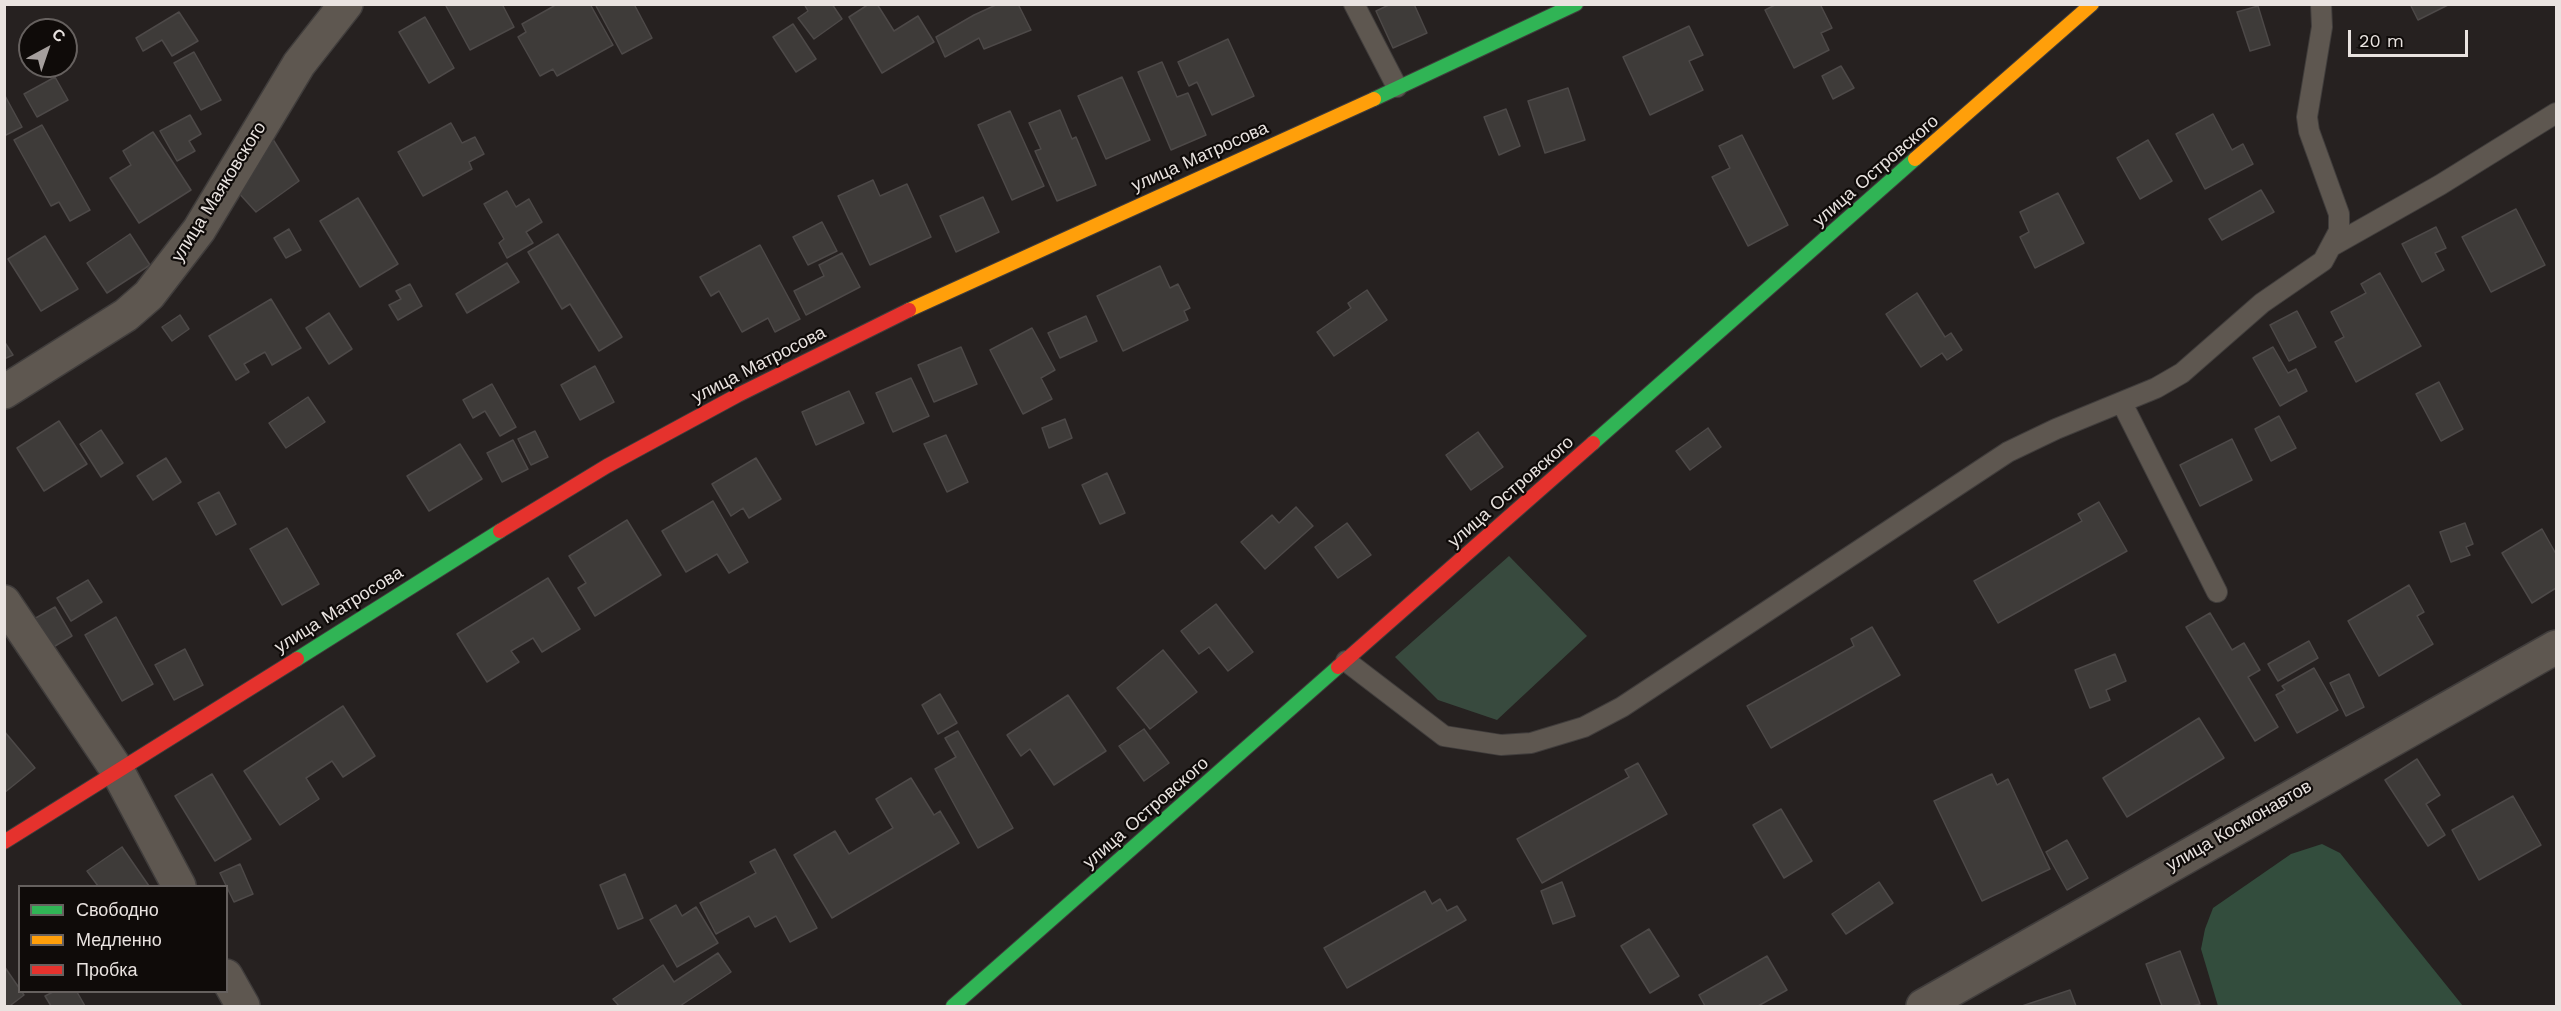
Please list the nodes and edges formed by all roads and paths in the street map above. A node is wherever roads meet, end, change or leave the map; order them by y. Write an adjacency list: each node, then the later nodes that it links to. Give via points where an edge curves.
1 (346, 4): 9 (street, улица Маяковского, via 299,64 199,230 149,295 126,315)
2 (1354, 4): 6 (lane)
3 (1576, 4): 6 (street, улица Матросова)
4 (2092, 4): 14 (street, улица Островского)
5 (2320, 4): 8 (lane, via 2322,27 2307,117 2339,214 2339,231)
6 (1397, 87): 15 (street, улица Матросова, via 925,302 738,395 534,510)
7 (2556, 113): 8 (lane)
8 (2332, 246): 10 (lane, via 2323,261 2262,303 2182,373)
9 (4, 392)
10 (2122, 403): 11 (lane); 14 (lane, via 2008,452 1622,707 1584,727 1531,743 1501,745 1444,736)
11 (2217, 592)
12 (4, 602): 15 (street)
13 (2556, 646): 21 (street, улица Космонавтов)
14 (1346, 661): 20 (street, улица Островского)
15 (117, 770): 16 (street, улица Матросова); 17 (street)
16 (4, 842)
17 (178, 885)
18 (228, 980): 19 (street)
19 (243, 1006)
20 (953, 1006)
21 (1923, 1006)

